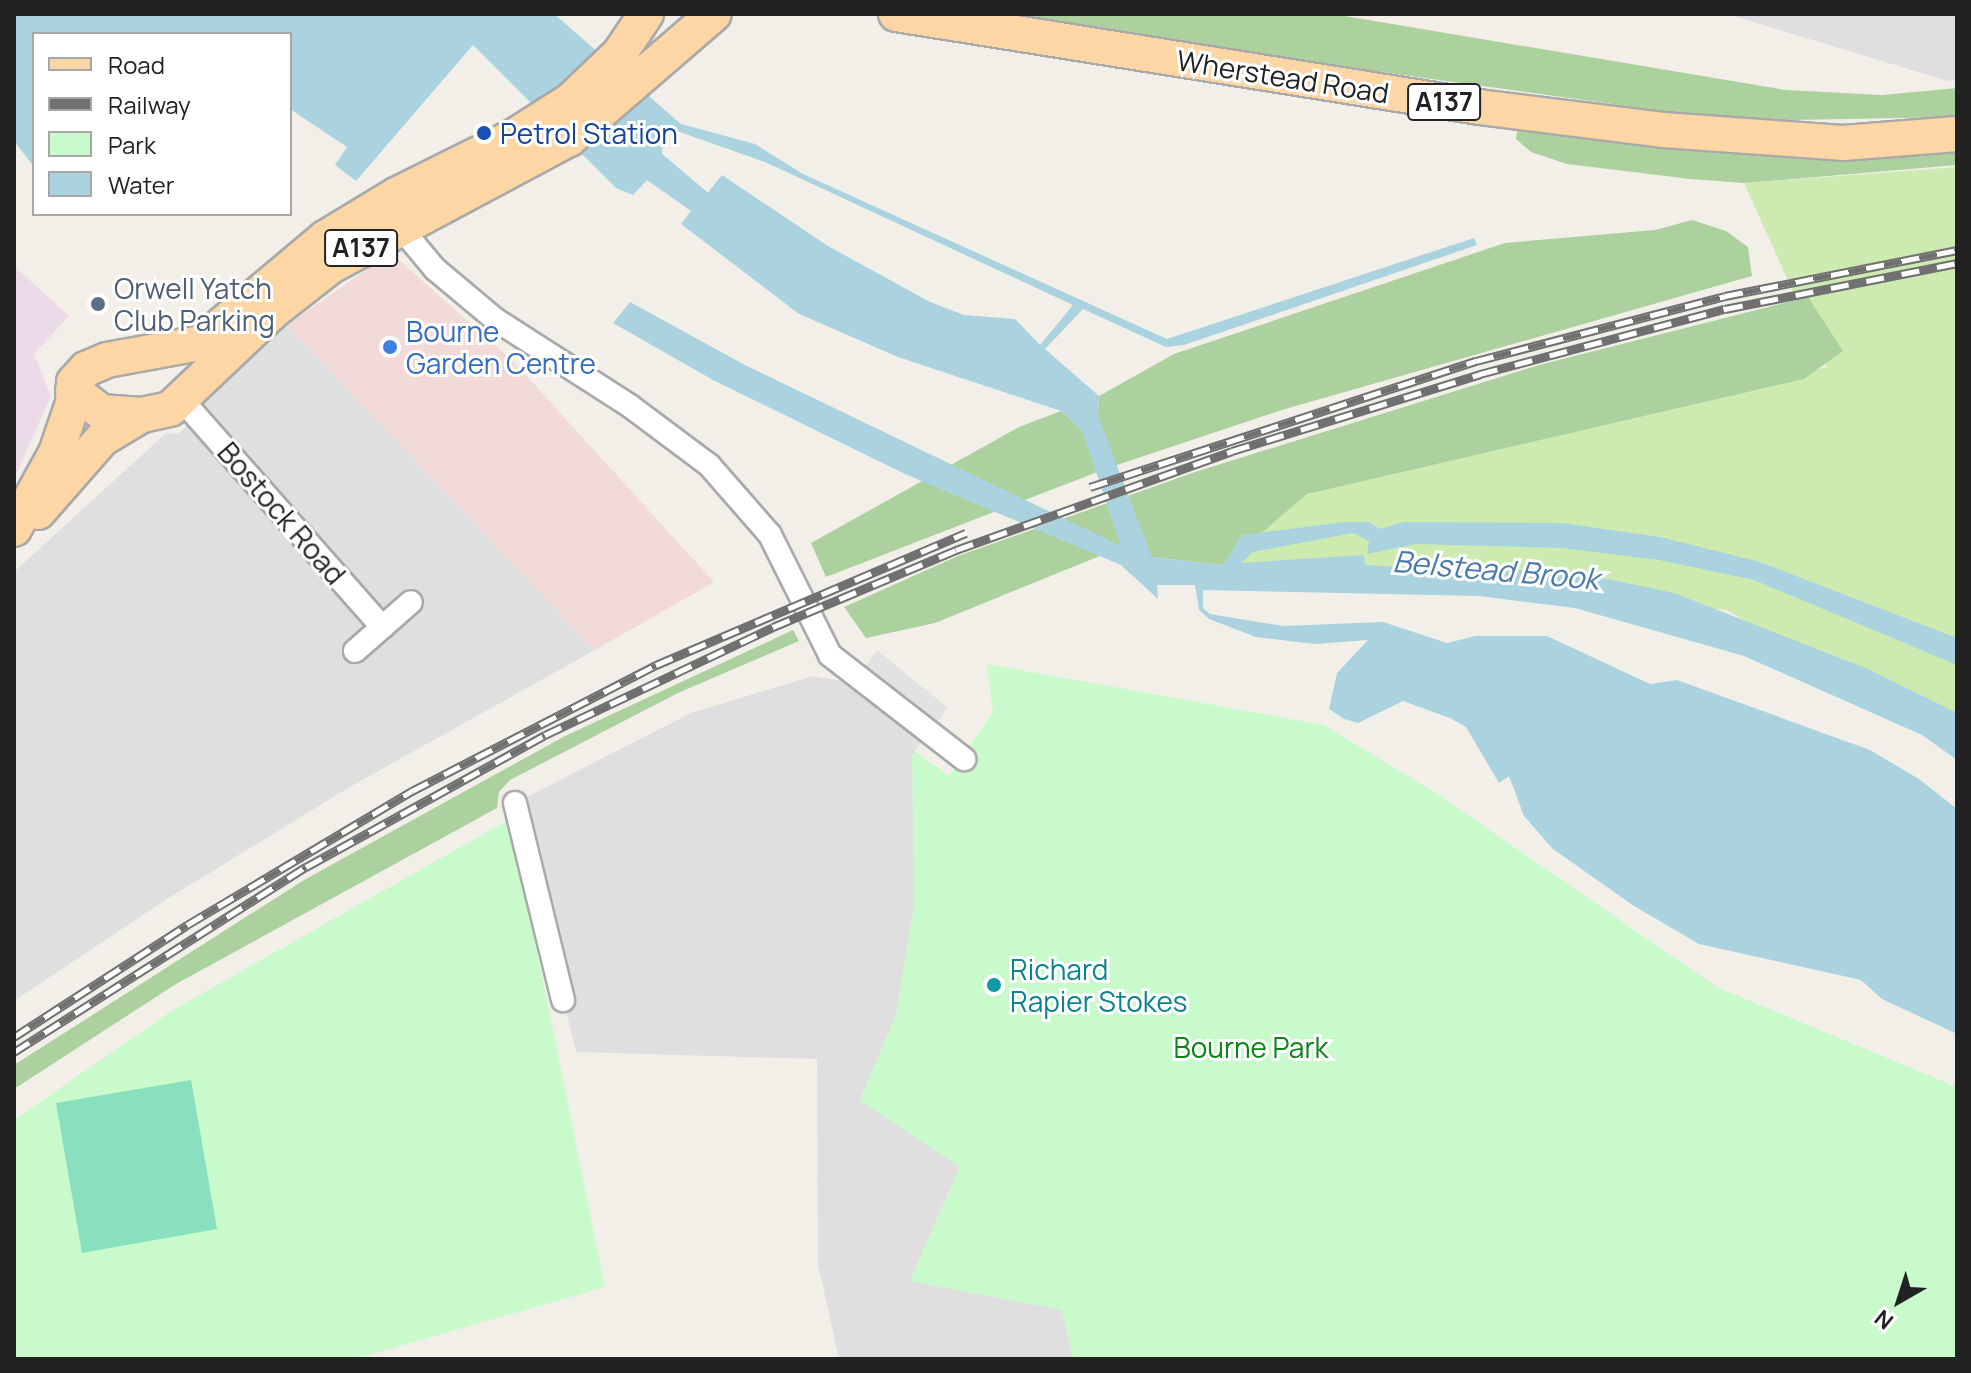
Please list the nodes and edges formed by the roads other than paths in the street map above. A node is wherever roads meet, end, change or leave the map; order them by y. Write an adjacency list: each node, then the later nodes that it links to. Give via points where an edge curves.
1 (646, 14): 4 (main road, A137)
2 (896, 14): 6 (main road, Wherstead Road / A137, via 1479,107 1663,130 1843,143)
3 (701, 16): 4 (main road, A137)
4 (633, 62): 5 (main road, A137)
5 (558, 128): 7 (main road, A137); 8 (main road, A137, via 325,238 200,343 96,364 76,379)
6 (1957, 134)
7 (400, 227): 9 (main road, A137, via 331,266 288,299); 15 (street, via 435,269 496,320 630,406 709,465 770,535 830,655)
8 (73, 390): 10 (main road, A137, via 101,412); 11 (main road, A137, via 60,442)
9 (182, 400): 10 (main road, A137, via 162,412); 13 (street, Bostock Road)
10 (142, 415): 11 (main road, A137, via 102,439 54,497)
11 (14, 531)
12 (411, 602): 13 (street)
13 (382, 627): 14 (street)
14 (355, 651)
15 (964, 759)
16 (515, 803): 17 (street)
17 (563, 1000)

